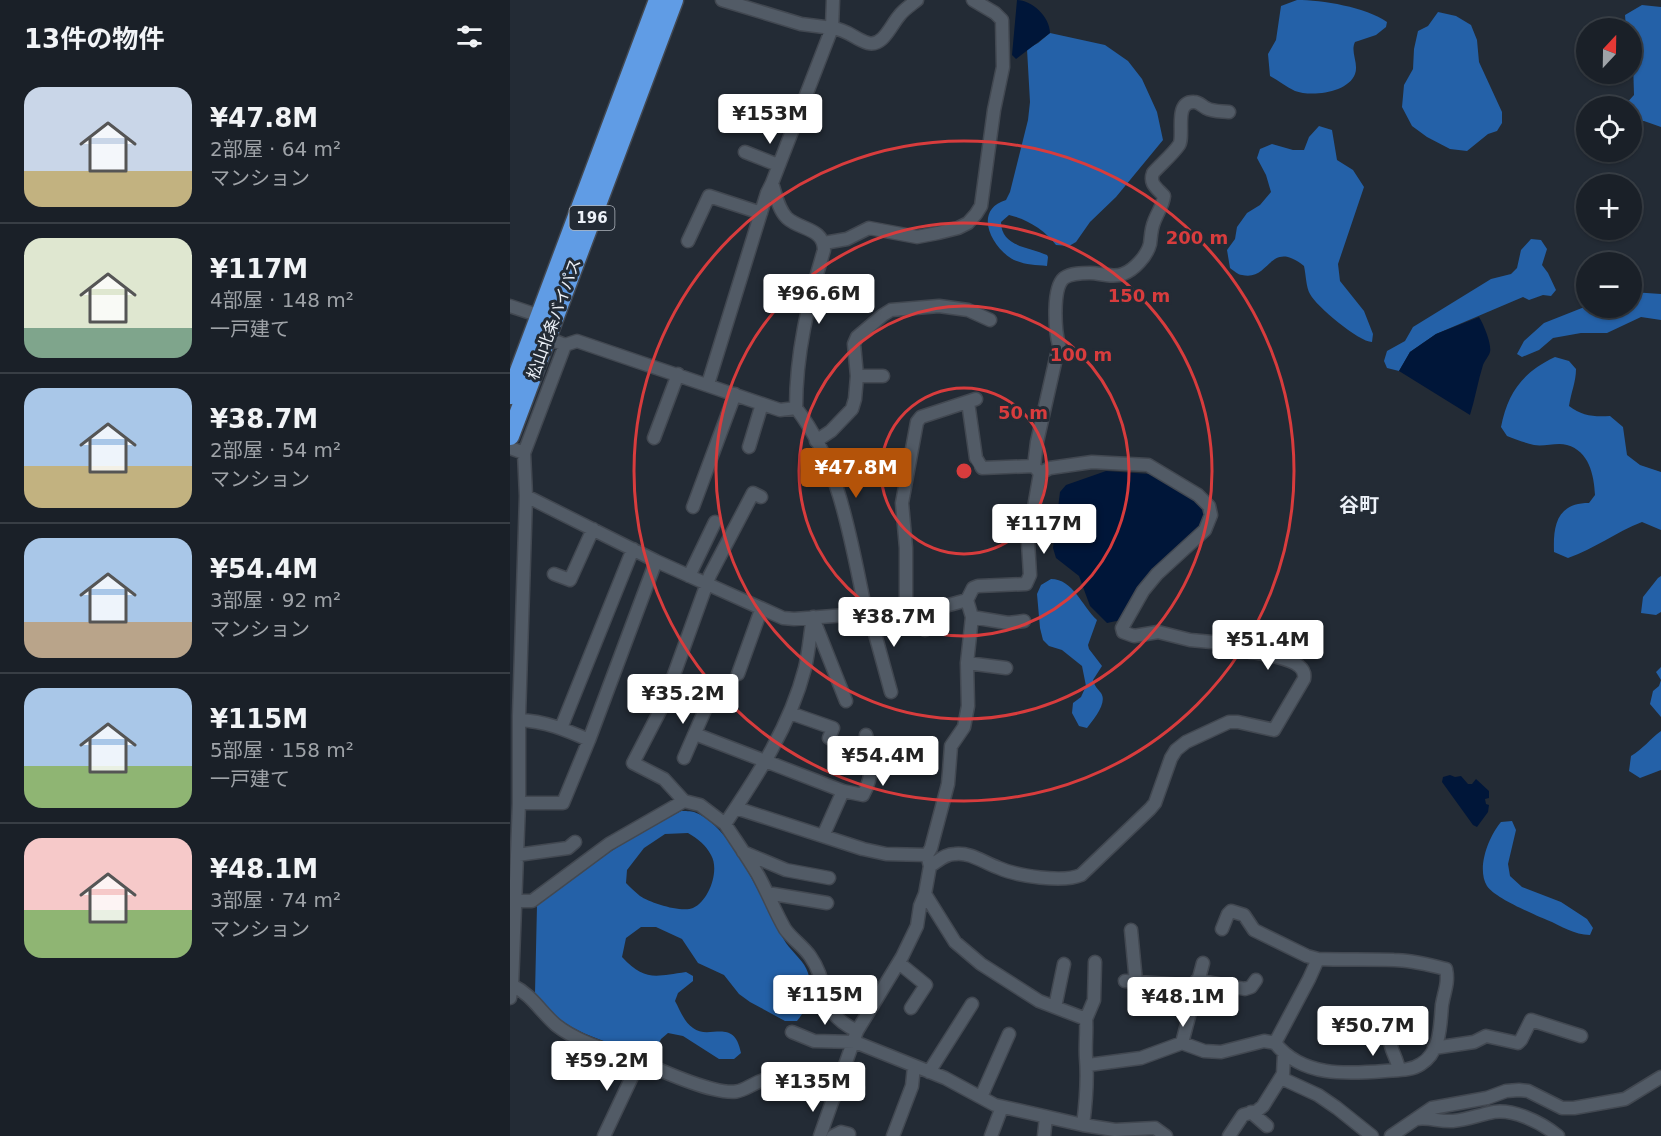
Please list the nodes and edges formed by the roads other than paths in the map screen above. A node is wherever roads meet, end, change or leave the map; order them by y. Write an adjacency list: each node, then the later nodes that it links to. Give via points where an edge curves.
1 (658, 0): 17 (highway, 松山北条バイパス / 196)
2 (674, 0): 17 (highway, 松山北条バイパス / 196)
3 (722, 0): 7 (street, via 801,24)
4 (833, 0): 7 (street)
5 (917, 0): 7 (street, via 900,14 880,41 872,44)
6 (973, 0): 14 (street, via 1002,20 1003,68 981,206 958,228 938,233 917,237 869,228 848,239)
7 (832, 28): 10 (street)
8 (1229, 112): 33 (street, via 1212,110 1196,101 1184,108 1182,139 1151,178 1164,196 1163,203 1146,253 1133,268 1117,275 1074,274 1059,286 1059,345 1037,442)
9 (745, 152): 10 (street)
10 (778, 165): 11 (street)
11 (772, 183): 12 (street); 14 (street, via 786,217 815,232)
12 (760, 213): 13 (street, via 709,196); 22 (street)
13 (688, 241)
14 (824, 243): 26 (street, via 800,344)
15 (510, 306): 17 (street)
16 (990, 320): 20 (street, via 968,310 939,306 891,310 857,337)
17 (543, 327): 18 (street); 24 (highway, 松山北条バイパス / 196); 27 (highway, 松山北条バイパス / 196)
18 (565, 345): 19 (street, via 577,341); 32 (street)
19 (678, 374): 22 (street); 28 (street)
20 (857, 376): 21 (street); 29 (street, via 852,409)
21 (883, 376)
22 (708, 384): 23 (street)
23 (735, 394): 25 (street); 36 (street)
24 (510, 395)
25 (762, 404): 26 (street, via 780,410); 30 (street)
26 (796, 408): 29 (street)
27 (510, 436)
28 (654, 438)
29 (816, 441): 48 (street, via 839,493)
30 (749, 447)
31 (510, 448): 32 (street)
32 (524, 453): 34 (street)
33 (1037, 470): 44 (street, via 1028,542 1029,580 1026,584 978,586); 47 (street, via 982,468 976,458 972,401 921,417 902,503); 77 (street, via 1092,462 1148,465 1198,495 1209,506 1209,524 1143,591 1123,632 1134,636 1158,632 1223,643 1239,639 1250,652 1300,666 1304,679 1274,730 1229,722 1176,750 1155,803 1082,875 1067,880 1010,872 956,853)
34 (526, 496): 38 (street); 60 (street)
35 (761, 496): 43 (street, via 753,493)
36 (693, 507)
37 (715, 522): 42 (street)
38 (592, 529): 39 (street); 41 (street, via 570,580)
39 (633, 549): 40 (street); 61 (street)
40 (656, 561): 42 (street); 65 (street)
41 (555, 574)
42 (689, 576): 43 (street)
43 (707, 584): 45 (street); 69 (street, via 663,705 633,764 664,779)
44 (967, 600): 46 (street); 50 (street)
45 (761, 609): 49 (street, via 783,618); 55 (street)
46 (924, 609): 47 (street); 52 (street)
47 (906, 610): 48 (street)
48 (867, 612): 49 (street); 56 (street)
49 (813, 617): 57 (street); 59 (street, via 805,667)
50 (972, 617): 51 (street, via 1008,623); 53 (street)
51 (1024, 621)
52 (925, 630)
53 (967, 663): 54 (street); 77 (street, via 968,706 964,727 951,746 948,784)
54 (1006, 668)
55 (738, 674)
56 (891, 692)
57 (846, 701)
58 (708, 703): 62 (street)
59 (790, 713): 64 (street, via 833,728); 67 (street)
60 (519, 720): 61 (street); 70 (street)
61 (561, 728): 65 (street)
62 (695, 734): 66 (street); 67 (street)
63 (866, 735): 68 (street, via 872,756 867,789 863,795)
64 (830, 738)
65 (589, 740): 70 (street, via 563,803)
66 (684, 759)
67 (764, 762): 68 (street); 71 (street)
68 (843, 791): 73 (street)
69 (684, 801): 72 (street, via 700,805); 81 (street, via 609,844 532,901)
70 (519, 803): 76 (street)
71 (736, 808): 72 (street); 73 (street)
72 (725, 824): 75 (street)
73 (823, 836): 77 (street, via 863,849)
74 (574, 842): 76 (street, via 568,848)
75 (743, 852): 78 (street, via 792,872); 79 (street)
76 (517, 855): 81 (street)
77 (928, 860): 80 (street)
78 (830, 878)
79 (767, 893): 82 (street); 103 (street, via 787,931 817,968 831,1013)
80 (925, 894): 87 (street, via 917,926); 95 (street, via 955,942 981,964)
81 (513, 899): 92 (street)
82 (826, 903)
83 (1222, 929): 85 (street, via 1228,914 1236,911 1244,915 1254,930)
84 (1131, 930): 91 (street, via 1130,981)
85 (1318, 959): 106 (street); 107 (street, via 1395,960 1446,969 1442,1025)
86 (1095, 962): 97 (street, via 1094,1000)
87 (899, 963): 96 (street, via 926,985); 103 (street)
88 (1203, 963): 91 (street)
89 (1064, 964): 95 (street)
90 (1256, 980): 91 (street, via 1245,988)
91 (1197, 983): 105 (street)
92 (512, 985): 93 (street); 109 (street, via 525,991 555,1024 576,1038)
93 (510, 998)
94 (972, 1004): 113 (street)
95 (1055, 1007): 97 (street)
96 (911, 1008)
97 (1086, 1019): 110 (street)
98 (1361, 1021): 101 (street)
99 (1399, 1022): 101 (street)
100 (792, 1032): 103 (street, via 814,1041)
101 (1391, 1032): 112 (street, via 1390,1044)
102 (1009, 1035): 118 (street)
103 (856, 1036): 111 (street); 116 (street)
104 (1581, 1036): 107 (street, via 1531,1020 1518,1043 1486,1036 1474,1042)
105 (1182, 1043): 106 (street, via 1221,1052 1264,1041); 110 (street, via 1141,1058)
106 (1275, 1043): 108 (street)
107 (1434, 1048): 112 (street, via 1420,1066)
108 (1284, 1054): 112 (street, via 1321,1071 1350,1074); 115 (street)
109 (639, 1062): 119 (street, via 688,1082 733,1093 782,1077); 127 (street)
110 (1088, 1065): 124 (street)
111 (914, 1066): 113 (street); 130 (street, via 912,1086)
112 (1399, 1070)
113 (929, 1072): 118 (street)
114 (1661, 1077): 123 (street, via 1620,1101 1562,1108 1519,1089 1432,1108)
115 (1281, 1078): 121 (street, via 1263,1106); 135 (street, via 1318,1095)
116 (838, 1081): 117 (street); 119 (street)
117 (858, 1088)
118 (981, 1097): 120 (street)
119 (834, 1098): 128 (street)
120 (1002, 1107): 122 (street); 131 (street)
121 (1251, 1112): 125 (street); 134 (street, via 1243,1115)
122 (1046, 1117): 124 (street); 132 (street)
123 (1415, 1119): 136 (street); 137 (street, via 1461,1121 1498,1112 1546,1126)
124 (1083, 1125): 133 (street, via 1115,1130 1155,1128)
125 (1267, 1126)
126 (849, 1134): 129 (street)
127 (604, 1136)
128 (820, 1136)
129 (833, 1136)
130 (893, 1136)
131 (991, 1136)
132 (1044, 1136)
133 (1166, 1136)
134 (1229, 1136)
135 (1372, 1136)
136 (1392, 1136)
137 (1558, 1136)

